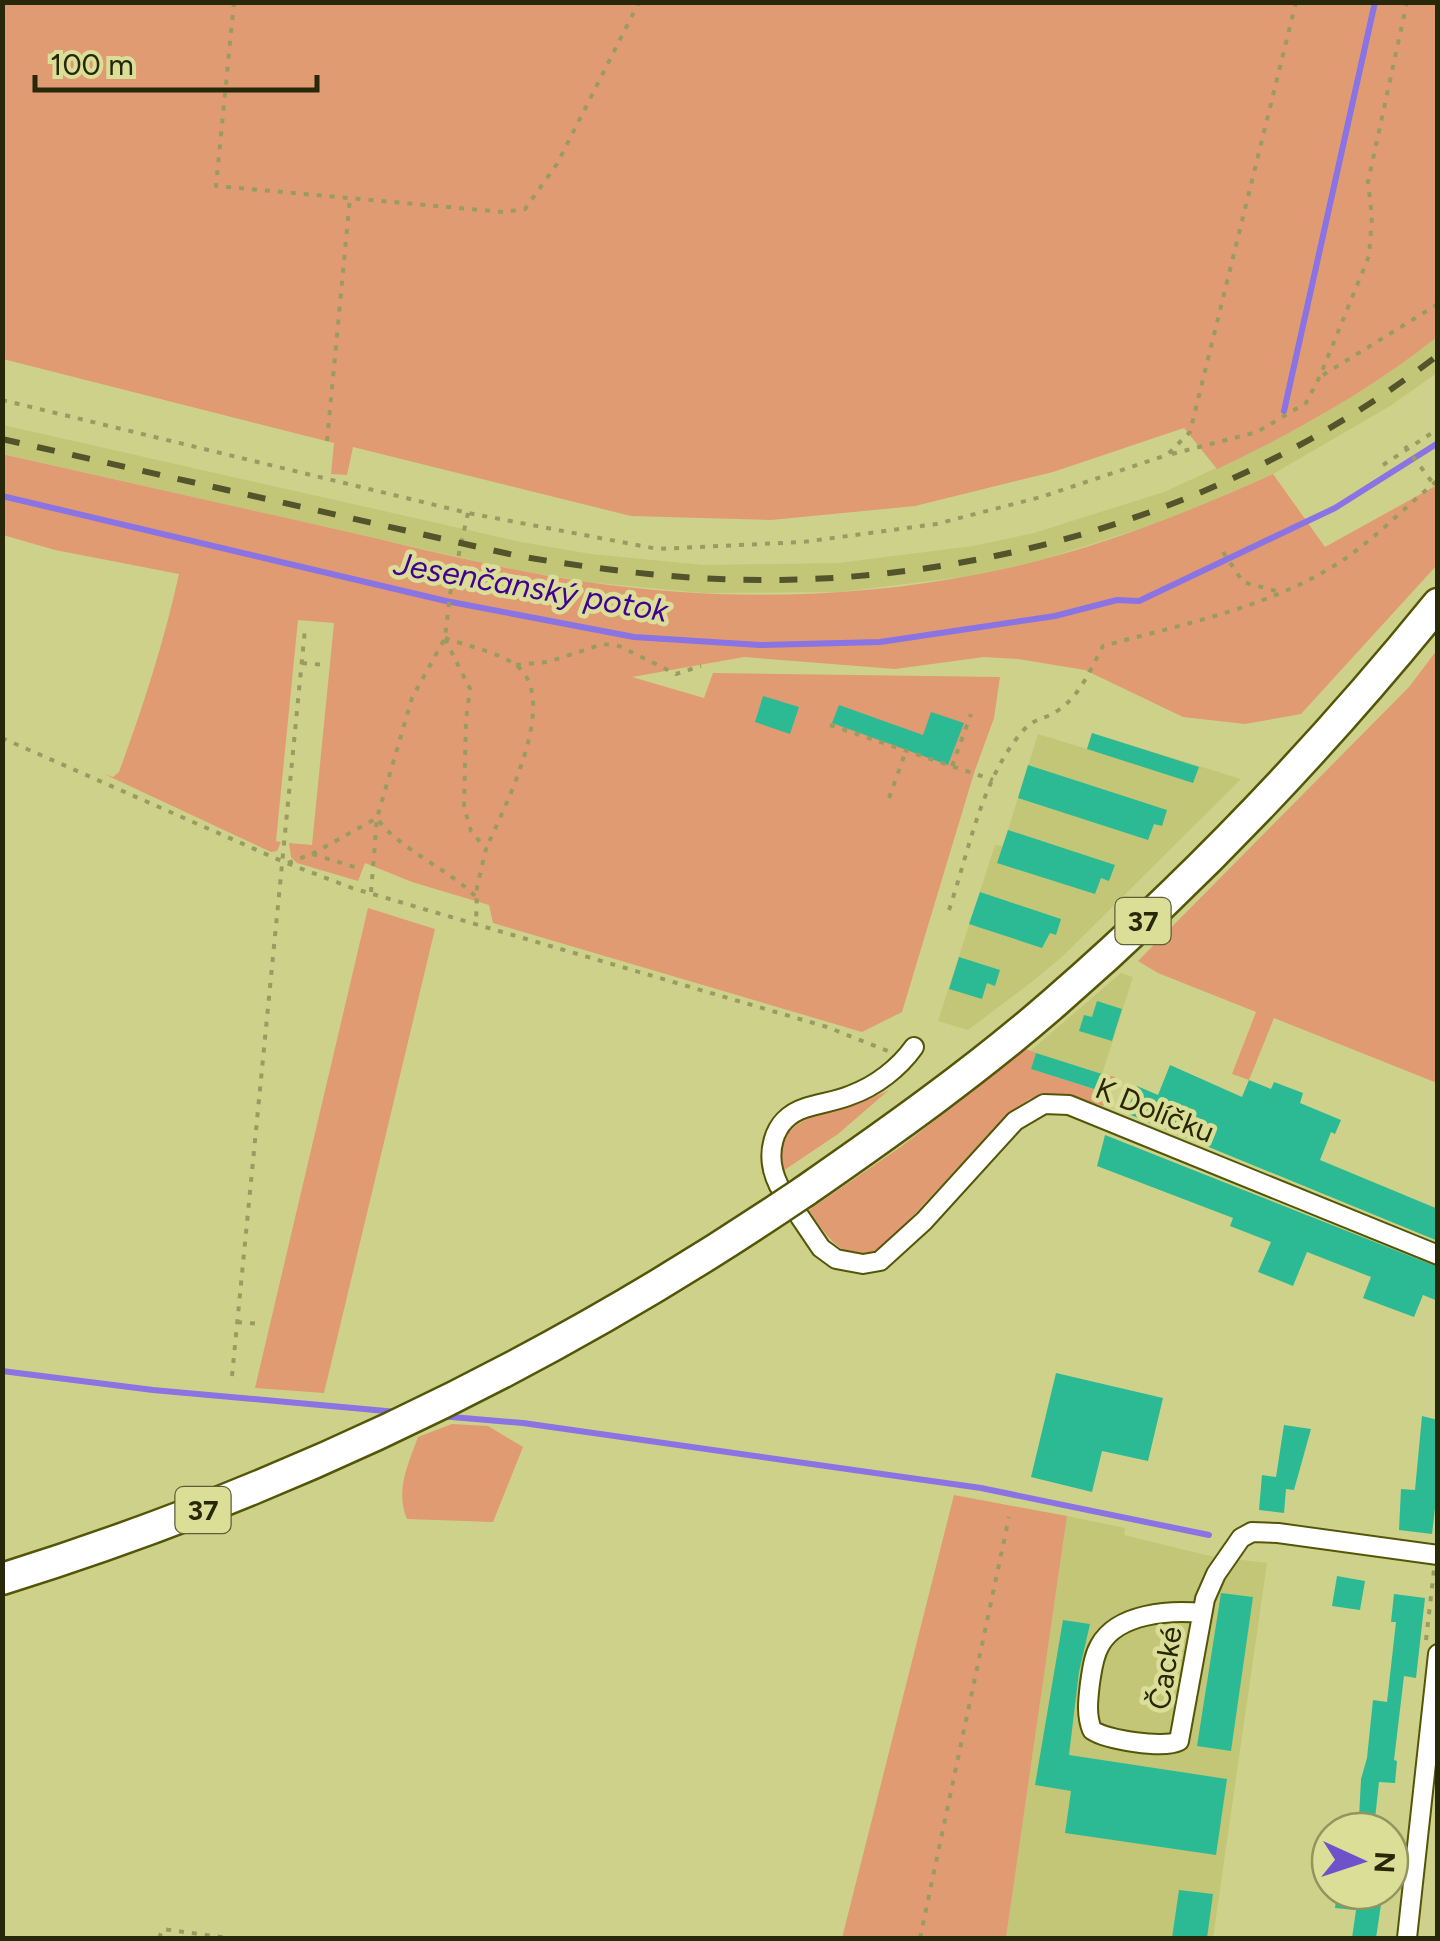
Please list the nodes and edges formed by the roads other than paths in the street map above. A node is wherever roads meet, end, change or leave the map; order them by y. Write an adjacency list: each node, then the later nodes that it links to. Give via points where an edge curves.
1 (1438, 604): 3 (main road, 37, via 1306,758 1051,1006)
2 (910, 1053): 3 (street, via 866,1088 802,1109 782,1123 770,1154)
3 (790, 1201): 4 (street, K Dolíčku, via 836,1259 880,1261 1015,1121 1044,1104 1069,1104); 6 (main road, 37, via 602,1319 398,1426 194,1513)
4 (1438, 1255)
5 (1438, 1555): 7 (street, Čacké, via 1252,1532 1216,1574)
6 (2, 1580)
7 (1202, 1613): 7 (street, Čacké, via 1179,1741 1167,1746 1092,1730 1089,1692 1105,1638 1142,1618)
8 (1438, 1654): 9 (street)
9 (1407, 1938)

